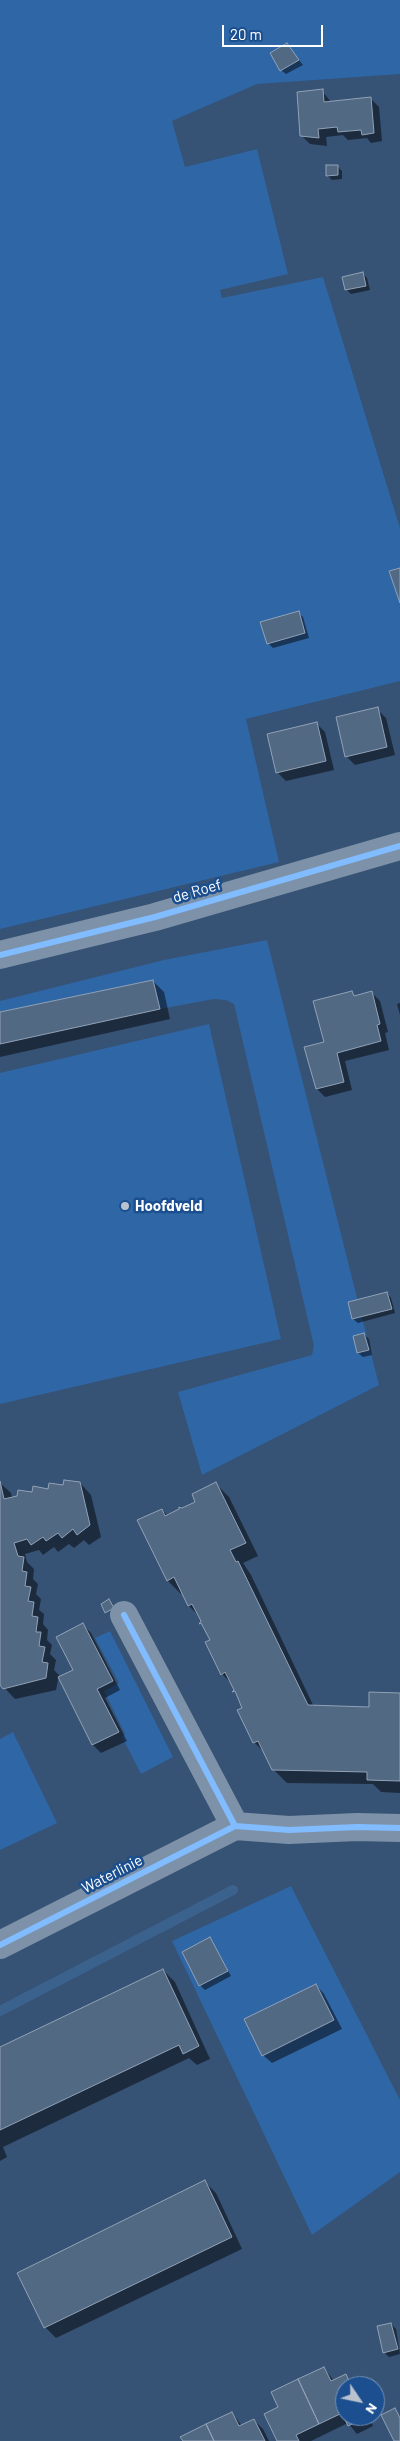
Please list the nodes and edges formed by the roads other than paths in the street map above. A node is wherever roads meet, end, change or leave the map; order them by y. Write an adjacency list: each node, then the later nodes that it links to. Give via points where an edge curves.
1 (400, 846): 2 (street, de Roef, via 155,917)
2 (0, 955)
3 (124, 1615): 4 (street)
4 (235, 1826): 5 (street, via 289,1830); 6 (street, Waterlinie)
5 (400, 1828)
6 (0, 1945)

